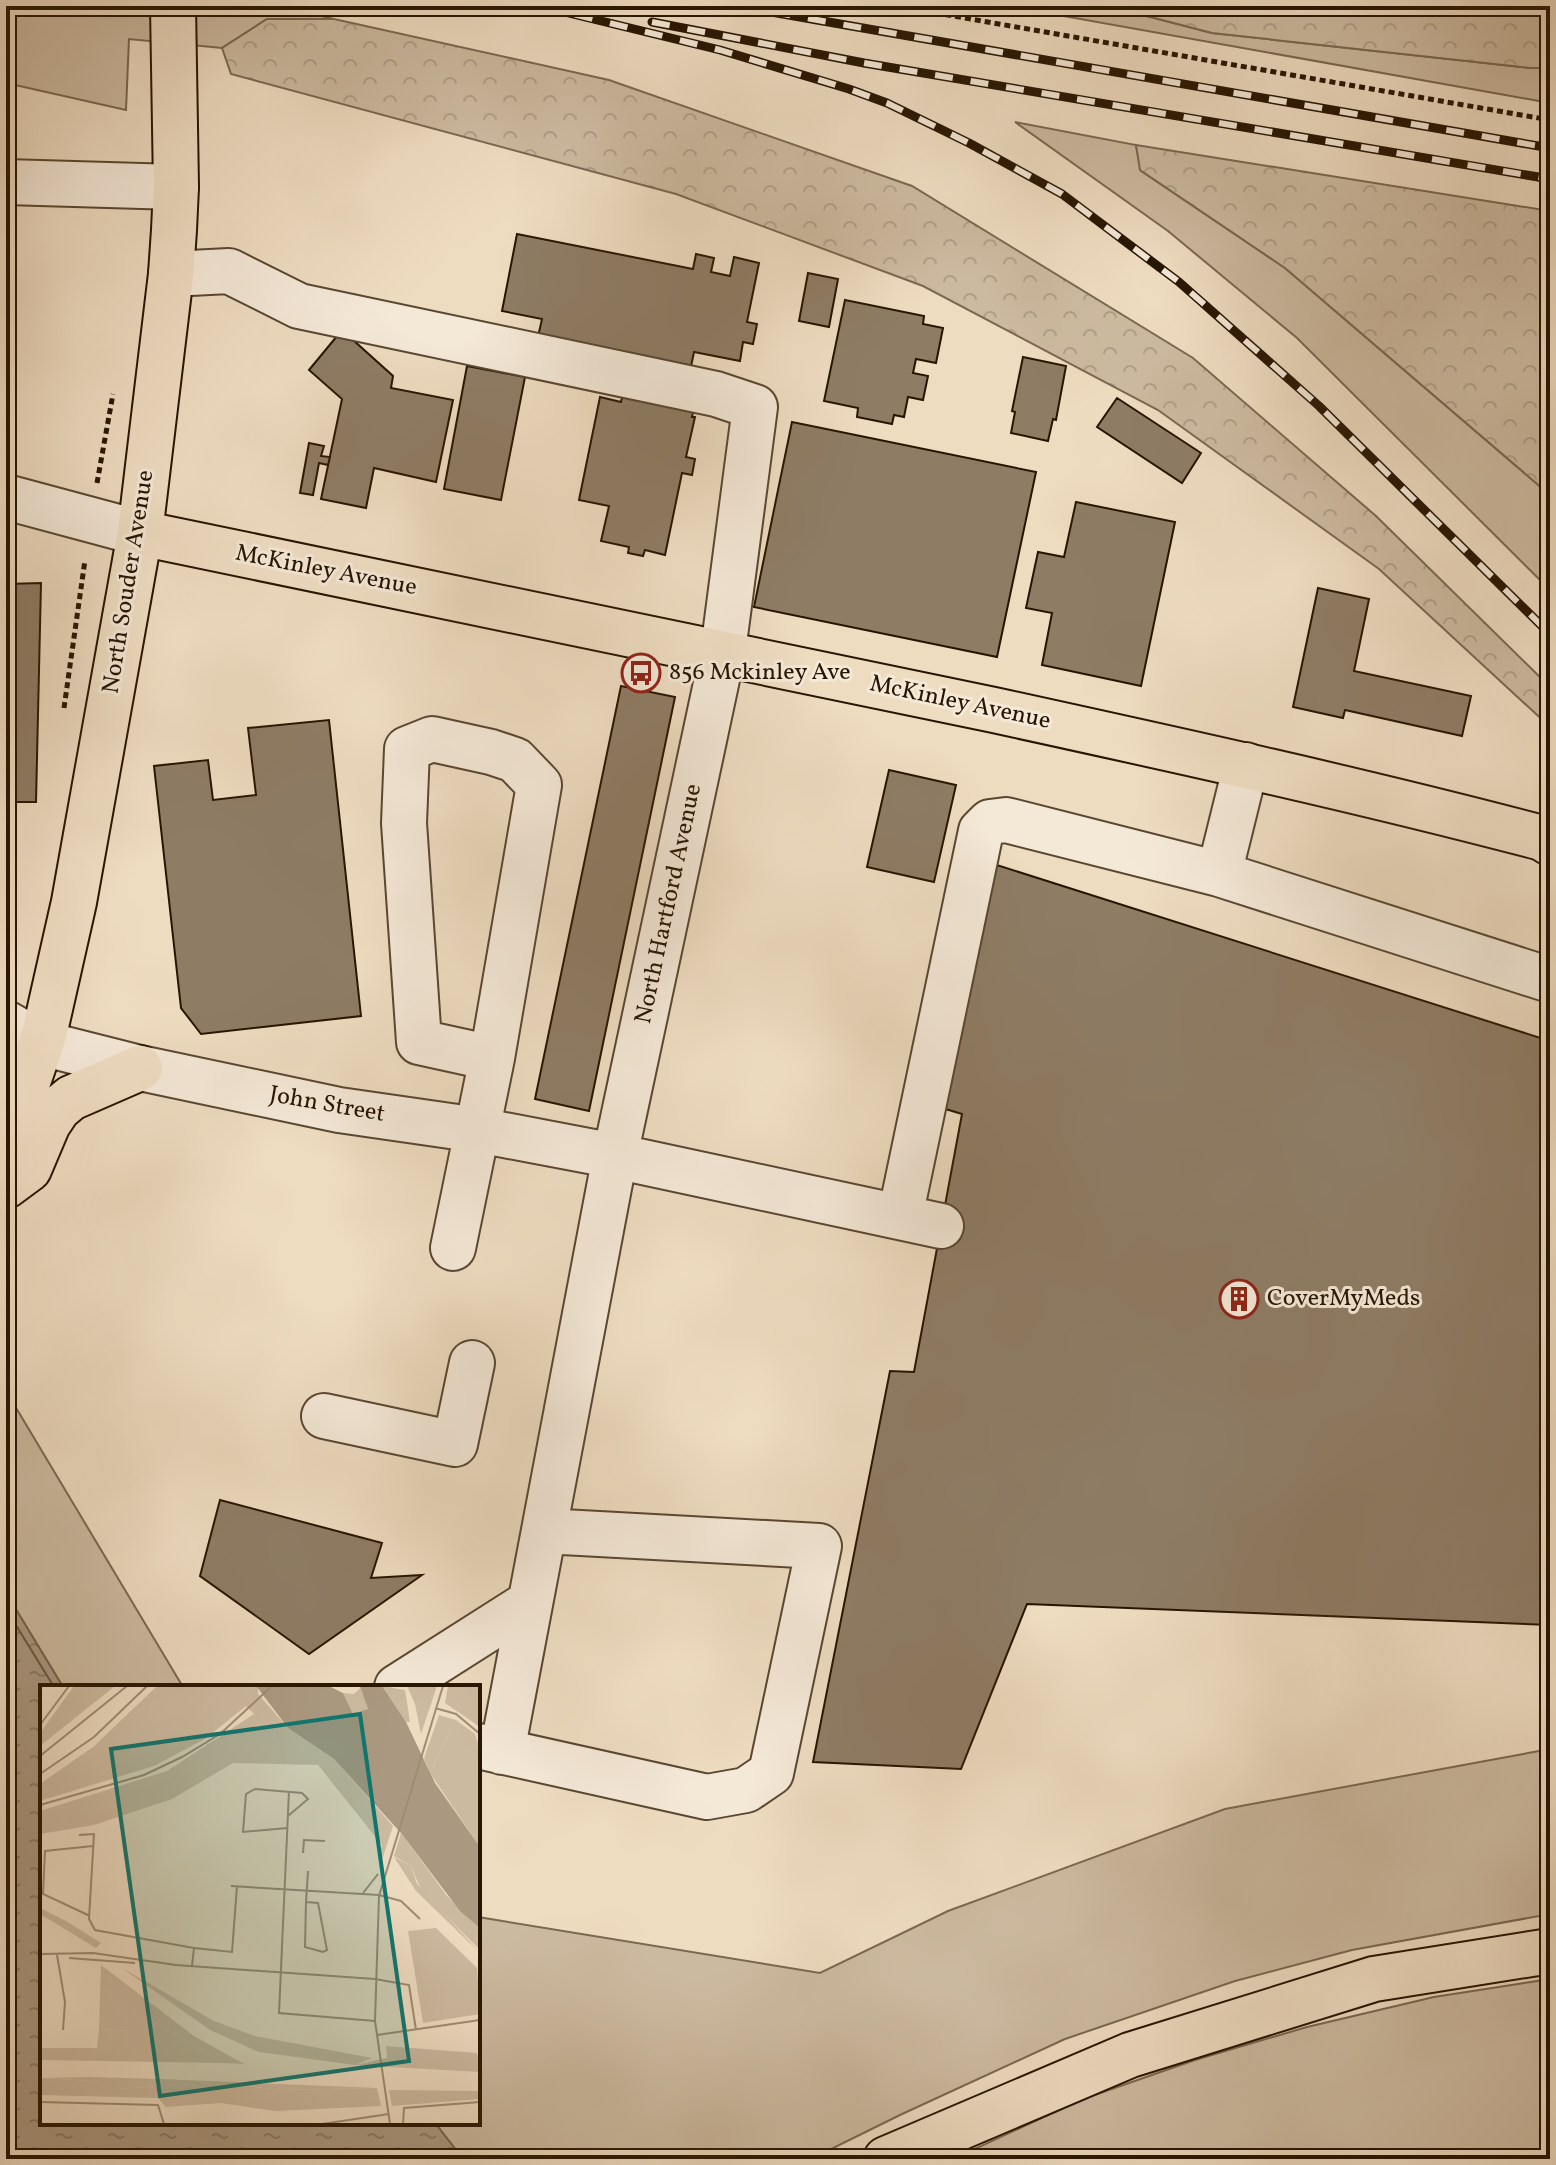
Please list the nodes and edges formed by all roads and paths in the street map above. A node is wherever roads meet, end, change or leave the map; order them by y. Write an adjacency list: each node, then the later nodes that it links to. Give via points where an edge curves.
1 (173, 6): 5 (main road, North Souder Avenue)
2 (896, 6): 3 (path)
3 (1550, 120)
4 (6, 182): 5 (street)
5 (176, 187): 6 (main road, North Souder Avenue)
6 (171, 274): 8 (main road, North Souder Avenue); 9 (street, North Hartford Avenue, via 229,271 299,306 716,394 755,407)
7 (6, 497): 8 (street)
8 (140, 533): 9 (main road, McKinley Avenue); 14 (main road, North Souder Avenue, via 74,902)
9 (723, 651): 10 (main road, McKinley Avenue); 19 (street, North Hartford Avenue)
10 (1246, 765): 11 (main road, McKinley Avenue); 12 (street)
11 (1547, 840)
12 (1219, 874): 13 (street); 19 (street, John Street, via 1006,820 990,822 981,831 921,1221)
13 (1550, 980)
14 (24, 1033): 16 (street, John Street); 18 (main road, North Souder Avenue)
15 (492, 1058): 15 (street, via 419,1042 404,823 407,749 432,739 515,760 539,785); 17 (street)
16 (140, 1068): 17 (street, John Street, via 339,1110); 20 (main road, via 71,1098 58,1109 29,1169)
17 (478, 1130): 19 (street, John Street); 21 (street)
18 (6, 1146)
19 (615, 1156): 24 (street, North Hartford Avenue)
20 (6, 1186)
21 (453, 1248)
22 (472, 1363): 23 (street, via 455,1444)
23 (324, 1416)
24 (544, 1531): 25 (street, North Hartford Avenue); 27 (street, via 819,1546 771,1773 746,1790 707,1797)
25 (529, 1603): 26 (street); 27 (street, North Hartford Avenue)
26 (400, 1685)
27 (490, 1749)
28 (1550, 1951): 29 (main road, via 1374,1979 1187,2037 1130,2055)
29 (886, 2159)

